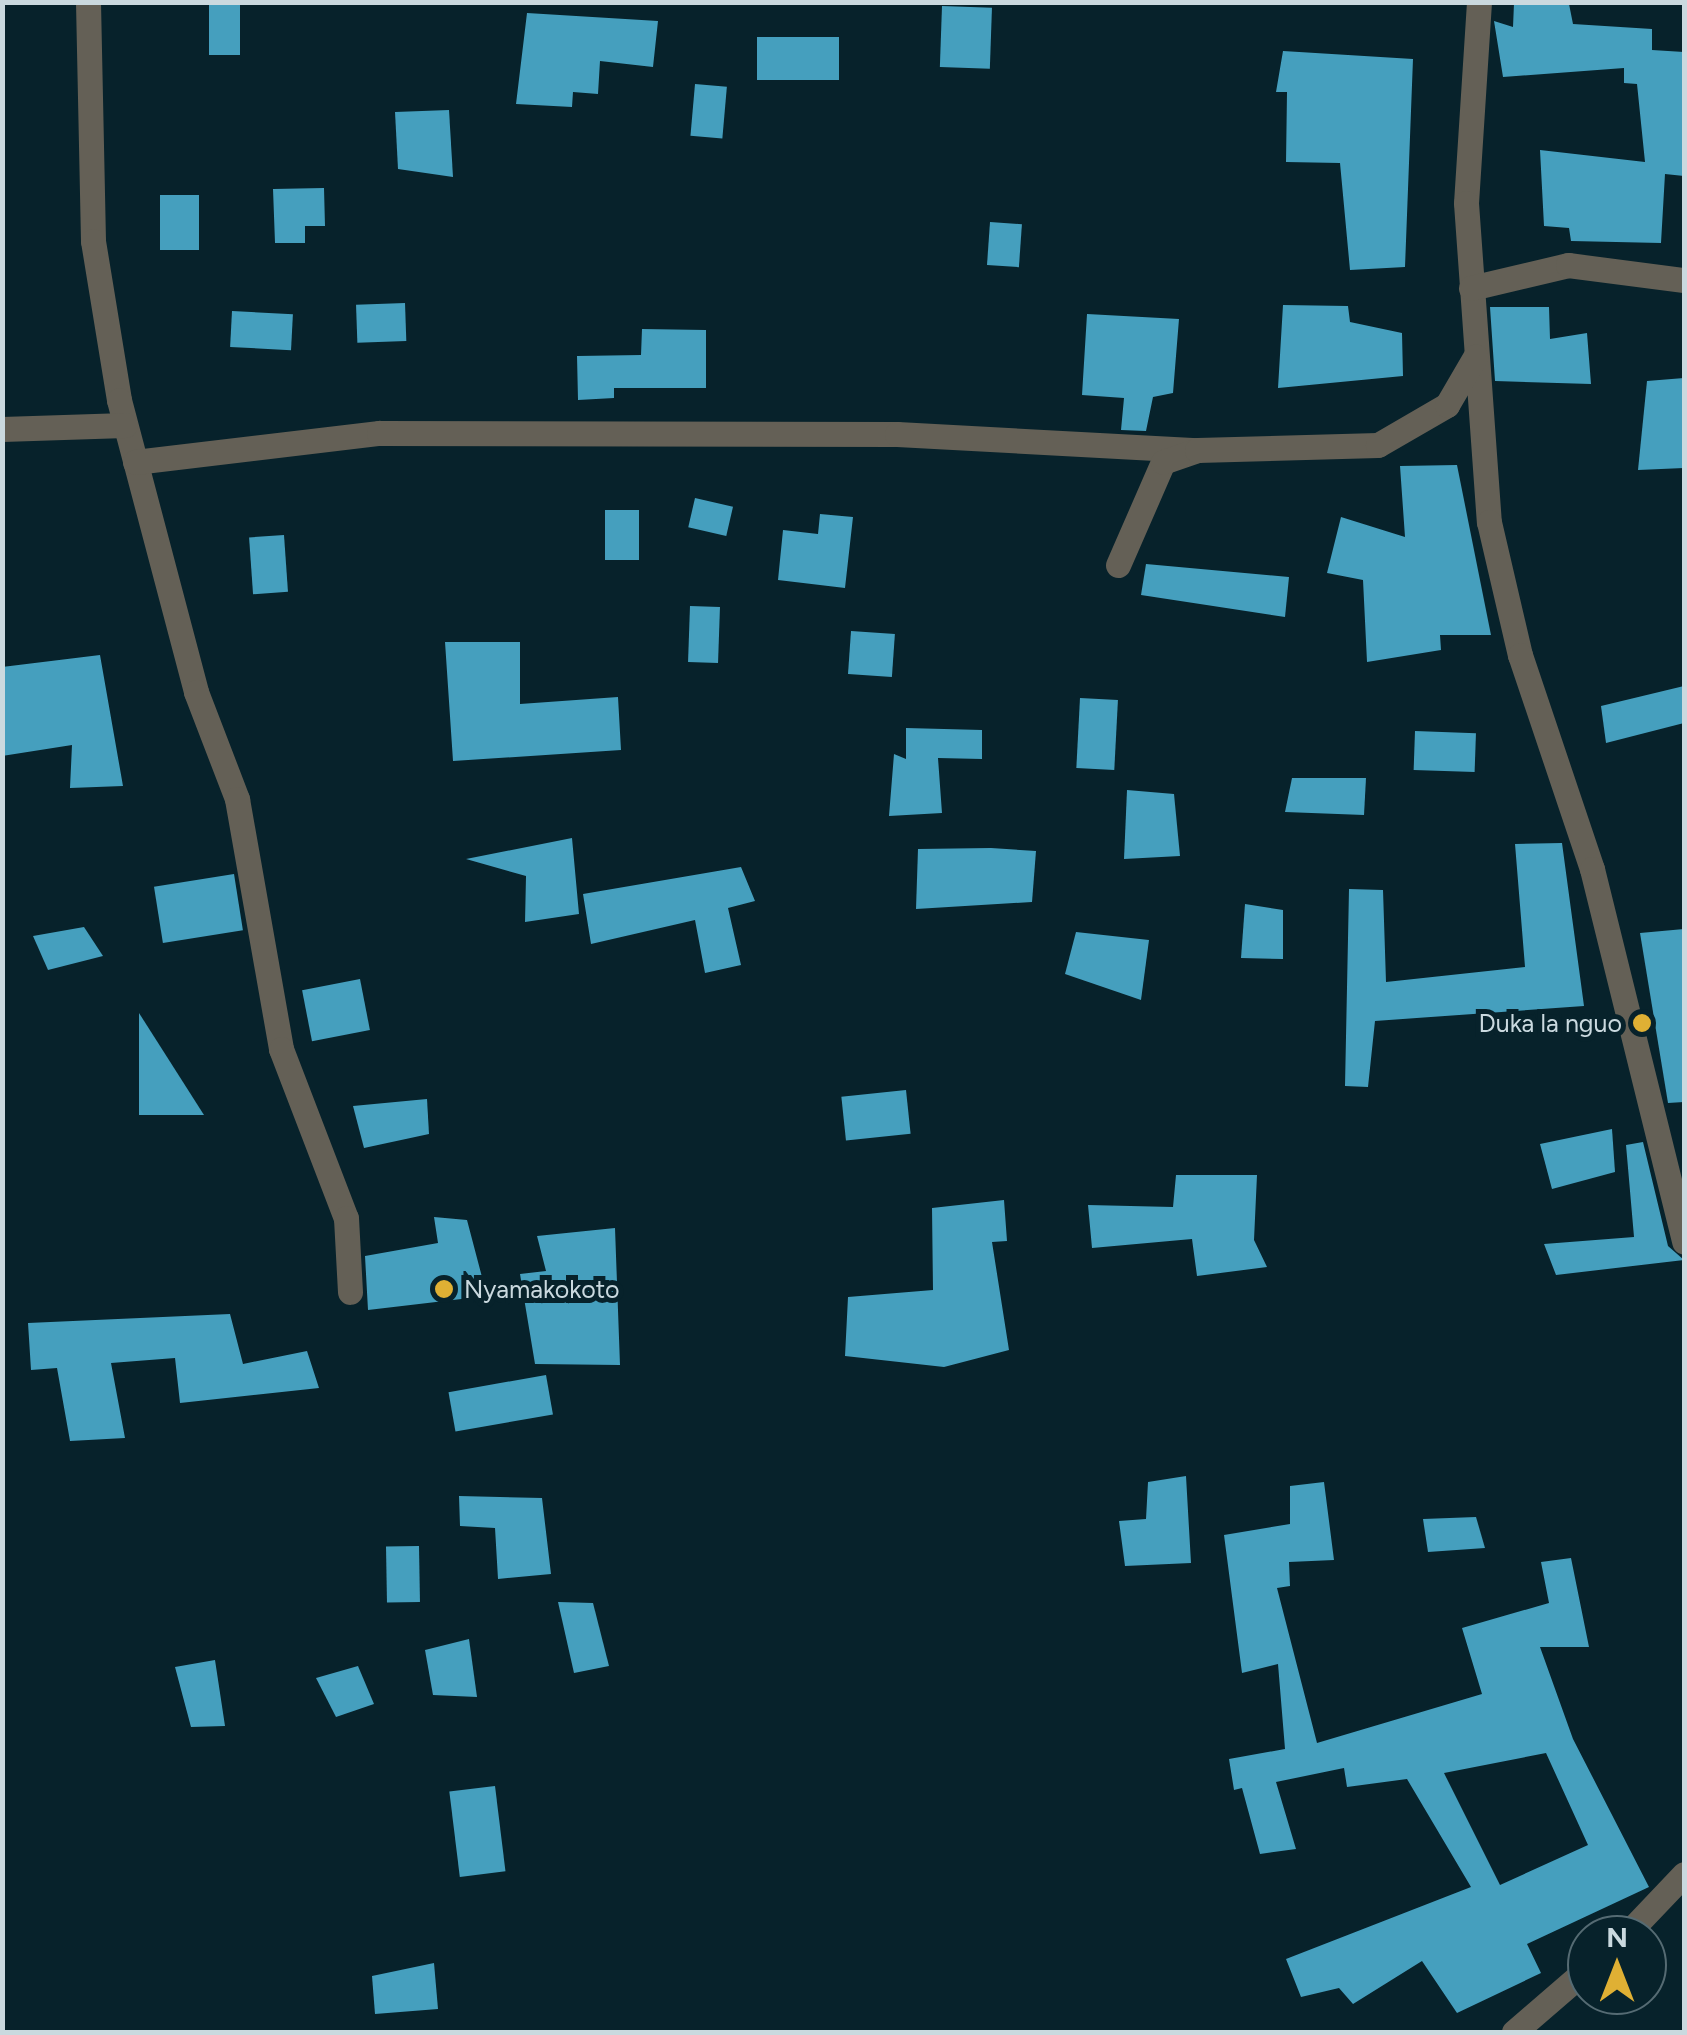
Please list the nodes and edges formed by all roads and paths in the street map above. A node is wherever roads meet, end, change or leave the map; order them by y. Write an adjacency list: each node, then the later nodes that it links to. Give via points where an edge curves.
1 (88, 2): 6 (street, via 93,241)
2 (1479, 2): 4 (street, via 1466,203)
3 (1684, 280): 4 (street, via 1568,265)
4 (1471, 288): 5 (street)
5 (1474, 356): 8 (street, via 1447,405 1378,444); 11 (street, via 1489,522 1507,598 1592,869)
6 (125, 425): 7 (street); 9 (street)
7 (2, 428)
8 (1198, 450): 9 (street, via 897,434 379,432); 10 (street, via 1163,462)
9 (135, 462): 12 (street, via 196,692 237,799 281,1049 346,1218)
10 (1118, 565)
11 (1684, 1242)
12 (350, 1292)
13 (1684, 1874): 14 (street)
14 (1645, 1915)
15 (1567, 1986): 16 (street)
16 (1514, 2032)

